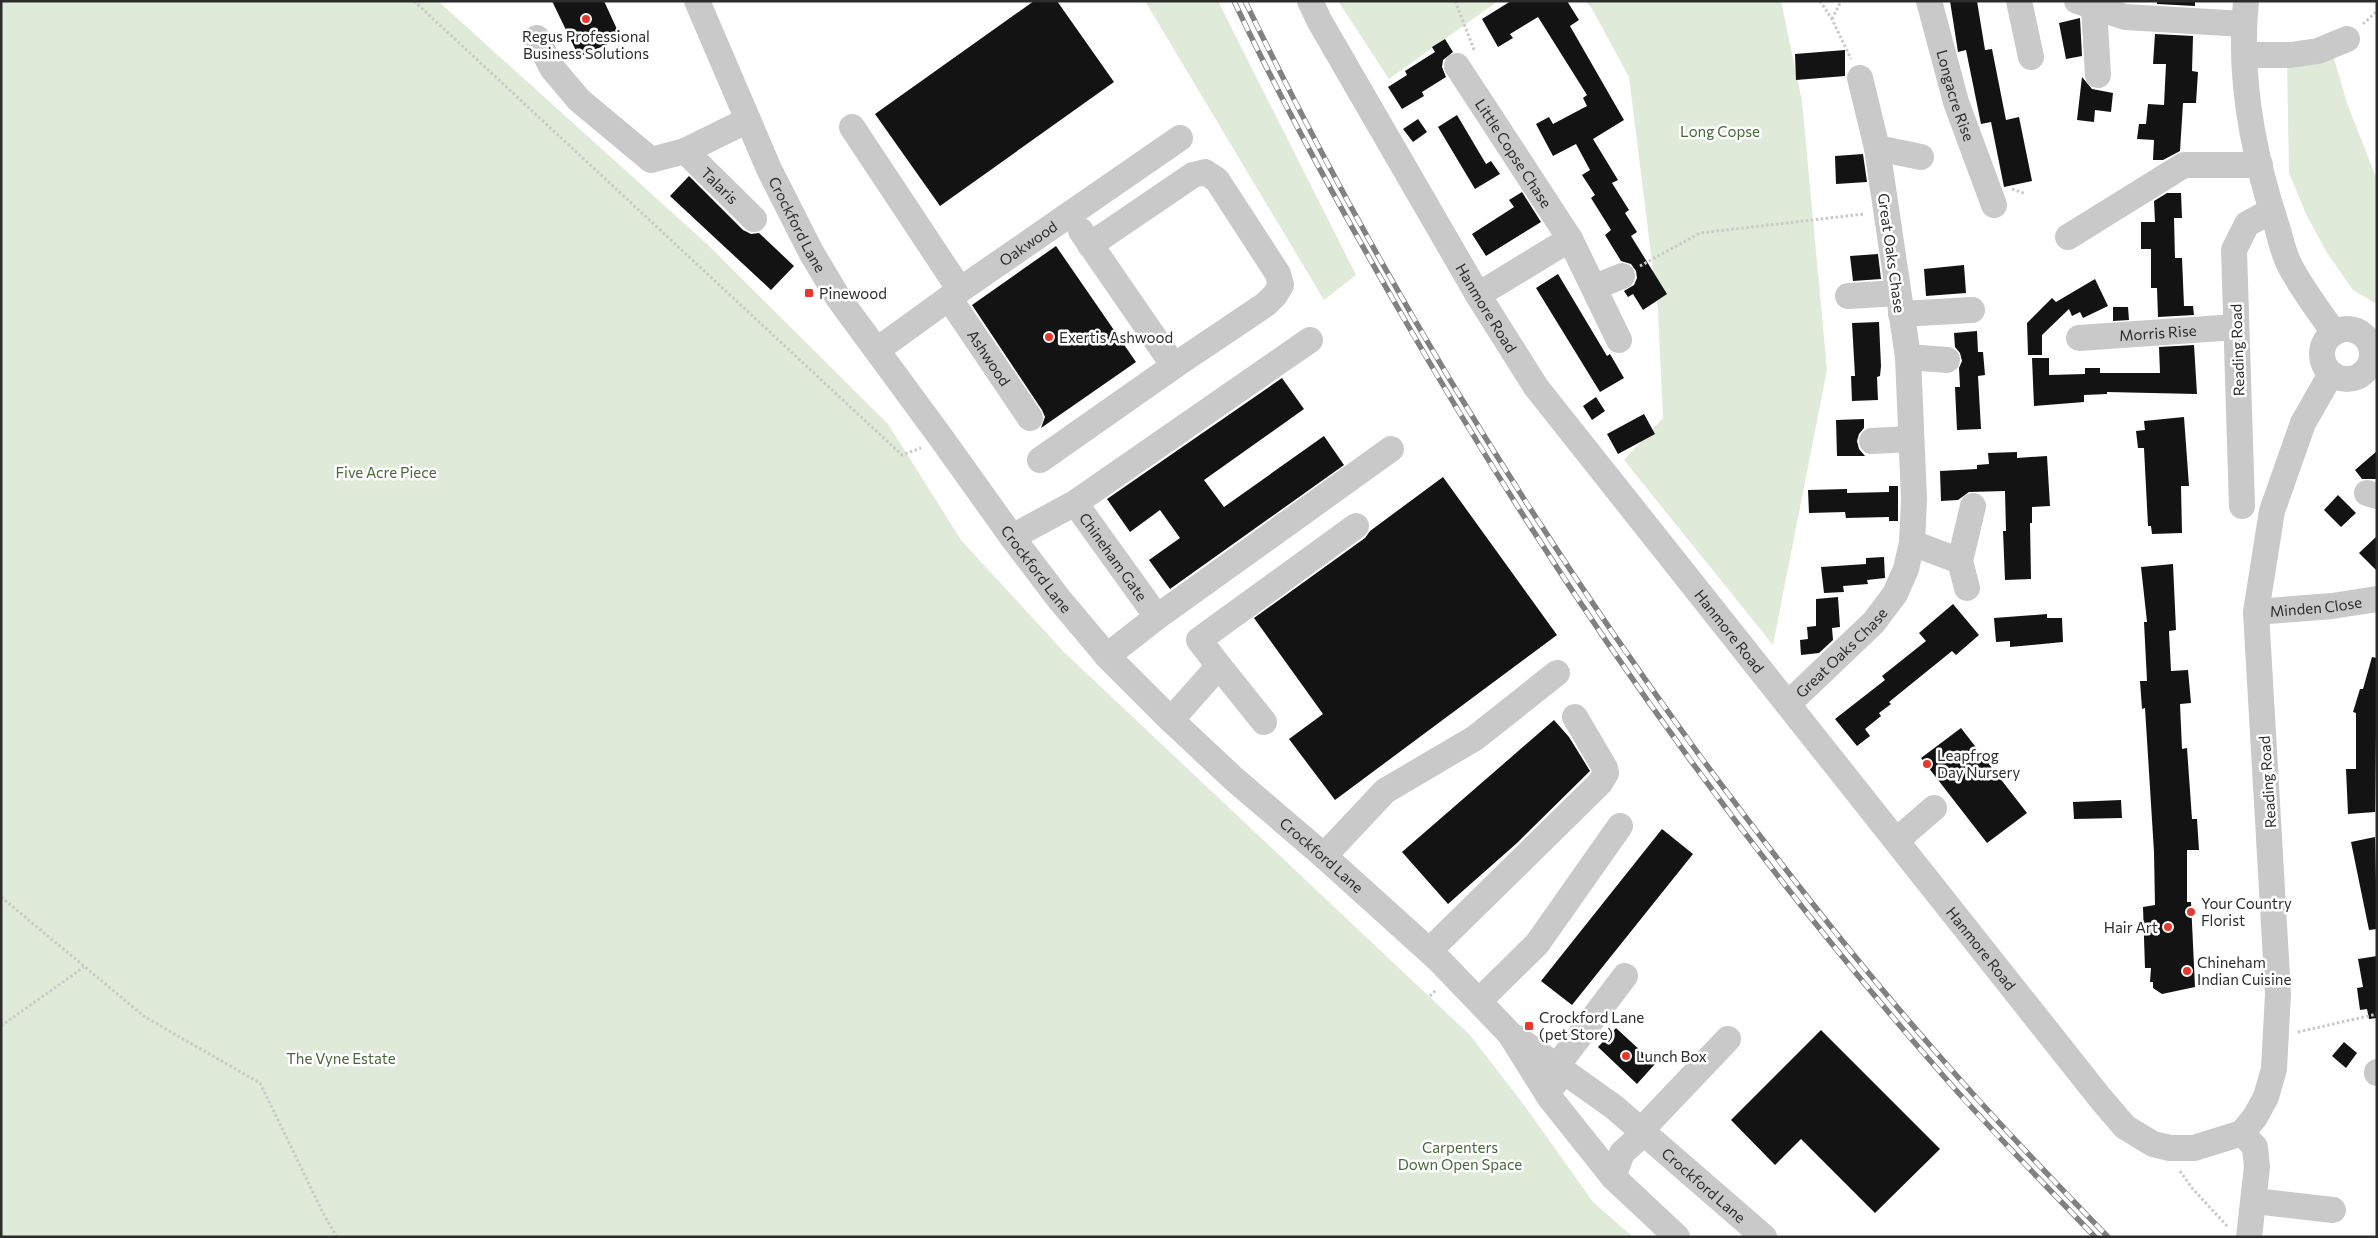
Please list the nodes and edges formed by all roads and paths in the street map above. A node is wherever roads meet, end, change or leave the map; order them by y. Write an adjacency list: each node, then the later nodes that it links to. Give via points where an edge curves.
1 (414, 1): 53 (path, via 902,455)
2 (697, 1): 19 (street, Crockford Lane)
3 (1310, 1): 37 (street, Hanmore Road)
4 (1455, 1): 16 (path, via 1476,55)
5 (1820, 1): 11 (path)
6 (1841, 1): 11 (path)
7 (1929, 1): 26 (street, Longacre Rise, via 1956,102)
8 (2019, 1): 15 (street)
9 (2086, 4): 10 (street, via 2125,18); 17 (street)
10 (2245, 13): 14 (street)
11 (1832, 19): 18 (path)
12 (537, 38): 23 (street, via 552,68 579,100 651,160)
13 (2347, 39): 14 (street, via 2318,51 2291,55)
14 (2245, 55): 25 (street, via 2252,127)
15 (2031, 57)
16 (1457, 66): 32 (street, Little Copse Chase)
17 (2098, 76)
18 (1860, 78): 22 (street, Great Oaks Chase)
19 (748, 120): 23 (street); 47 (street, Crockford Lane, via 810,252 839,299)
20 (852, 127): 36 (street, Ashwood)
21 (1180, 138): 29 (street, Oakwood)
22 (1877, 148): 24 (street); 28 (street, Great Oaks Chase)
23 (685, 151): 30 (street, Talaris)
24 (1921, 156)
25 (2260, 165): 27 (street); 31 (street, via 2184,165)
26 (2004, 193)
27 (2271, 211): 41 (street, Reading Road, via 2248,224 2234,250); 42 (street, via 2289,265)
28 (1886, 212): 34 (path, via 1700,233); 39 (street, Great Oaks Chase)
29 (1069, 215): 33 (street); 36 (street, Oakwood)
30 (754, 219)
31 (2068, 237)
32 (1570, 239): 35 (street, Little Copse Chase); 37 (street)
33 (1090, 244): 50 (street); 50 (street, via 1193,174 1205,172 1217,180 1278,274 1281,285 1266,304)
34 (1622, 276): 35 (street)
35 (1595, 287): 44 (street, Little Copse Chase)
36 (954, 294): 47 (street, Oakwood); 52 (street, Ashwood)
37 (1478, 295): 72 (street, Hanmore Road, via 1536,388)
38 (1848, 296): 39 (street)
39 (1900, 303): 40 (street); 48 (street, Great Oaks Chase)
40 (1972, 310)
41 (2236, 328): 45 (street, Morris Rise); 60 (street, Reading Road)
42 (2334, 332): 46 (street, via 2356,331); 51 (street, via 2323,345 2322,353 2326,368)
43 (1310, 340): 58 (street)
44 (1619, 340)
45 (2078, 340)
46 (2374, 348): 51 (street, via 2370,364 2360,375 2346,379)
47 (877, 350): 53 (street, Crockford Lane)
48 (1908, 357): 49 (street); 54 (street, Great Oaks Chase)
49 (1947, 360)
50 (1174, 366): 57 (street)
51 (2332, 374): 67 (street, Reading Road, via 2303,424 2272,511)
52 (1030, 418)
53 (942, 438): 62 (street, Crockford Lane)
54 (1911, 439): 55 (street); 63 (street, Great Oaks Chase)
55 (1872, 441)
56 (1391, 450): 68 (street)
57 (1040, 460)
58 (1075, 503): 62 (street, Chineham Gate); 68 (street, Chineham Gate)
59 (1973, 506): 64 (street)
60 (2242, 506)
61 (1356, 526): 70 (street, via 1199,640)
62 (1012, 537): 69 (street, Crockford Lane)
63 (1912, 543): 64 (street); 72 (street, Great Oaks Chase, via 1906,569 1895,594 1874,622)
64 (1960, 561): 65 (street)
65 (1967, 588)
66 (2377, 599): 67 (street, Minden Close)
67 (2256, 612): 93 (street, Reading Road, via 2271,919 2274,1069 2266,1097)
68 (1157, 617): 69 (street, Chineham Gate)
69 (1107, 656): 74 (street, Crockford Lane)
70 (1219, 666): 74 (street); 75 (street)
71 (1557, 673): 79 (street, via 1474,738 1385,791)
72 (1788, 704): 78 (street, Hanmore Road)
73 (1575, 717): 81 (street, via 1606,768 1600,783)
74 (1171, 720): 79 (street, Crockford Lane)
75 (1264, 722)
76 (1934, 808): 78 (street)
77 (1620, 826): 84 (street, via 1537,944)
78 (1896, 840): 93 (street, Hanmore Road, via 2124,1127 2154,1144 2170,1148 2194,1148)
79 (1324, 856): 81 (street, Crockford Lane)
80 (1, 897): 82 (path)
81 (1430, 950): 84 (street, Crockford Lane)
82 (84, 967): 86 (path); 99 (path, via 145,1017 260,1083)
83 (1625, 976): 90 (street, via 1563,1058)
84 (1479, 1001): 88 (street, Crockford Lane)
85 (2377, 1014): 87 (path)
86 (1, 1026)
87 (2295, 1033)
88 (1510, 1034): 90 (street, Crockford Lane); 91 (street, Crockford Lane)
89 (1728, 1039): 92 (street, via 1649,1122)
90 (1561, 1068): 91 (street); 92 (street, Crockford Lane)
91 (1550, 1098): 95 (street, Crockford Lane)
92 (1644, 1132): 95 (street, via 1622,1153); 101 (street, Crockford Lane)
93 (2242, 1133): 96 (street, via 2255,1147)
94 (2177, 1167): 98 (path, via 2192,1188)
95 (1613, 1177): 100 (street, Crockford Lane)
96 (2255, 1195): 97 (street); 98 (street)
97 (2333, 1210)
98 (2239, 1233)
99 (337, 1237)
100 (1677, 1237)
101 (1764, 1237)

